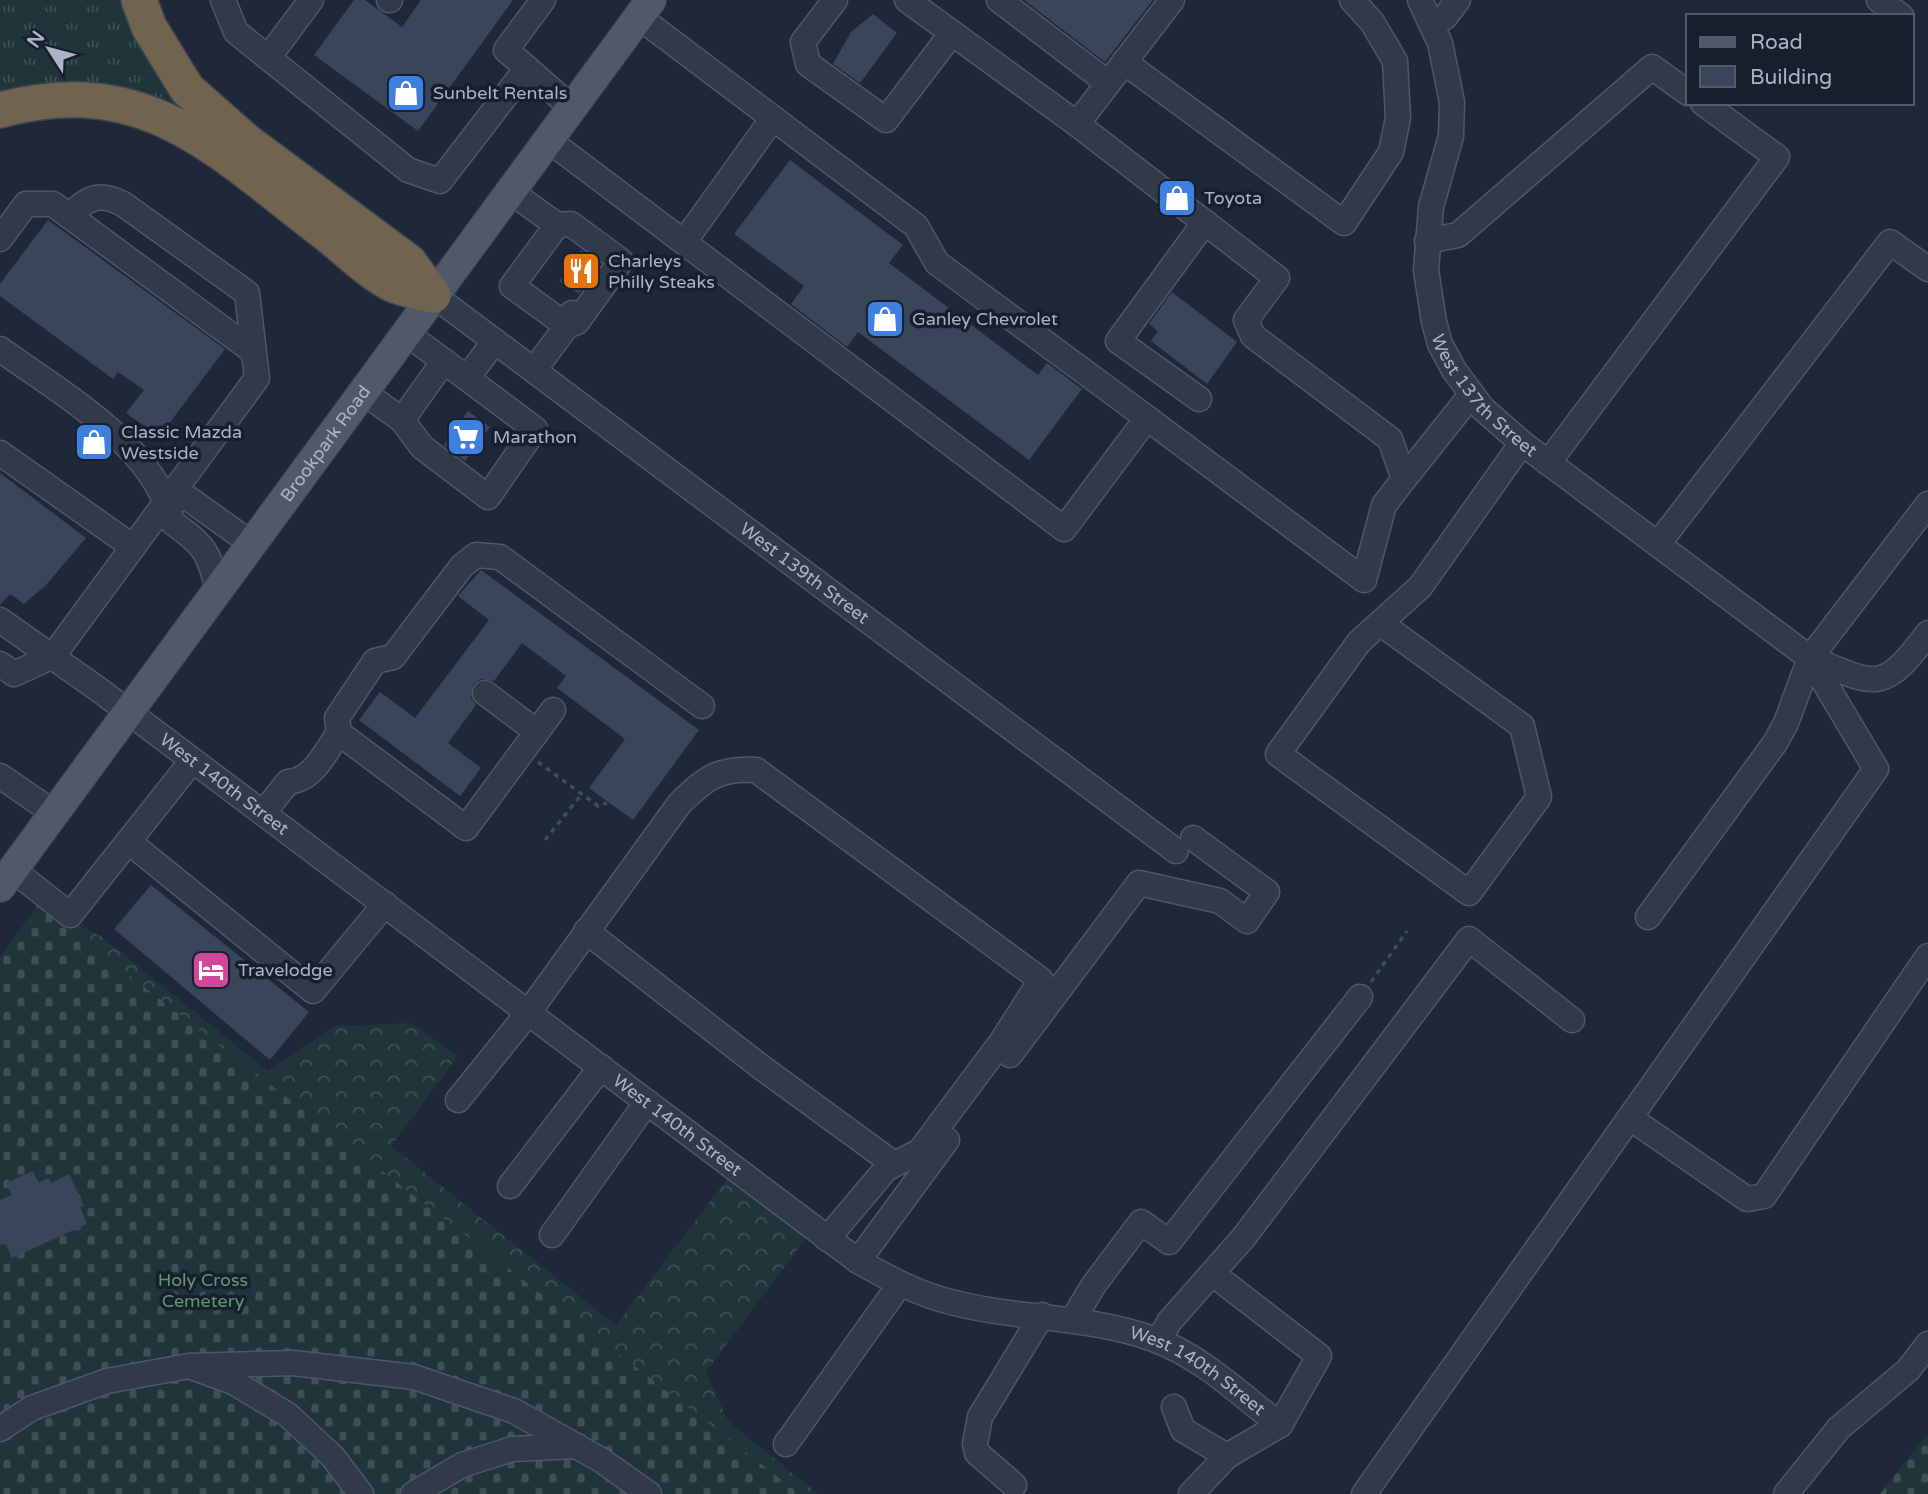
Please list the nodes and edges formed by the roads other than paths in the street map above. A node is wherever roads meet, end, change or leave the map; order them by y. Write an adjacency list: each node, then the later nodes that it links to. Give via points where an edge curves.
1 (139, 0): 36 (highway, via 149,27 187,89 246,141 409,262)
2 (223, 0): 17 (street, via 236,32)
3 (311, 0): 17 (street)
4 (543, 0): 19 (street, via 506,50)
5 (835, 0): 16 (street, via 803,42 808,64 886,120)
6 (907, 0): 16 (street)
7 (999, 0): 20 (street)
8 (1172, 0): 18 (street)
9 (1352, 0): 18 (street, via 1372,22 1395,61 1398,118 1391,152 1344,223)
10 (1420, 0): 15 (street, West 137th Street)
11 (1458, 0): 15 (street, via 1445,17)
12 (1878, 0): 14 (street)
13 (645, 8): 23 (main road, Brookpark Road); 25 (street)
14 (1898, 14)
15 (1432, 24): 33 (street, West 137th Street, via 1447,67 1451,125)
16 (952, 33): 26 (street)
17 (268, 58): 19 (street, via 408,170 440,181)
18 (1124, 62): 20 (street)
19 (527, 68): 23 (street)
20 (1108, 83): 26 (street)
21 (1686, 92): 33 (street, via 1652,67 1458,235)
22 (1706, 105): 52 (street, via 1777,157)
23 (572, 107): 27 (main road, Brookpark Road)
24 (0, 110): 36 (highway, via 77,98 148,111 215,150 392,284)
25 (773, 118): 34 (street); 48 (street, via 916,226 937,263)
26 (1077, 124): 30 (street)
27 (547, 139): 28 (main road, Brookpark Road); 34 (street)
28 (511, 192): 31 (street); 36 (main road, Brookpark Road)
29 (70, 216): 32 (street, via 53,204 26,204); 41 (street); 41 (street, via 93,197 108,196 247,293)
30 (1205, 222): 47 (street, via 1118,341); 53 (street, via 1277,278 1246,320 1253,336 1390,439)
31 (557, 225): 37 (street, via 512,285); 37 (street, via 570,225 621,261 577,322)
32 (0, 239)
33 (1427, 240): 46 (street, West 137th Street, via 1430,299 1440,344)
34 (684, 242): 48 (street, via 1064,529)
35 (1928, 269): 57 (street, via 1890,242)
36 (433, 295): 38 (main road, Brookpark Road); 39 (street, West 139th Street)
37 (567, 326): 43 (street)
38 (406, 333): 42 (street); 45 (main road, Brookpark Road)
39 (495, 341): 43 (street, West 139th Street); 44 (street)
40 (0, 349): 54 (street, via 121,438)
41 (253, 351): 54 (street, via 257,378)
42 (444, 361): 44 (street); 49 (street)
43 (534, 370): 93 (street, West 139th Street, via 1184,845 1267,892 1247,921 1220,901 1139,883)
44 (467, 378): 49 (street, via 535,429 488,497 422,447)
45 (363, 392): 49 (street); 56 (main road, Brookpark Road)
46 (1471, 395): 50 (street, West 137th Street); 53 (street)
47 (1199, 400)
48 (1147, 418): 53 (street, via 1364,580 1384,505)
49 (401, 420)
50 (1522, 443): 52 (street, West 137th Street); 61 (street, via 1420,587)
51 (0, 453): 58 (street)
52 (1548, 463): 57 (street, West 137th Street)
53 (1404, 478)
54 (167, 498): 56 (street, via 189,499); 58 (street); 59 (street, via 172,522 203,546 210,558)
55 (1928, 504): 64 (street)
56 (252, 544): 59 (main road, Brookpark Road)
57 (1658, 544): 64 (street, West 137th Street)
58 (134, 547): 63 (street)
59 (218, 590): 69 (main road, Brookpark Road)
60 (0, 620): 63 (street, West 140th Street)
61 (1380, 623): 61 (street, via 1359,642 1278,754 1469,894 1539,797 1522,726)
62 (1926, 640): 64 (street, via 1894,674 1881,681 1864,680)
63 (52, 656): 65 (street, via 14,674); 69 (street, West 140th Street)
64 (1810, 658): 79 (street, via 1775,743); 88 (street, via 1876,769)
65 (0, 664)
66 (485, 693): 70 (street)
67 (702, 706): 71 (street, via 500,557 476,555 462,566 393,657 375,661 337,718)
68 (553, 710): 70 (street)
69 (127, 713): 72 (street, West 140th Street); 74 (main road, Brookpark Road)
70 (537, 732): 71 (street, via 466,828)
71 (339, 733): 75 (street, via 310,775 288,782)
72 (192, 761): 75 (street, West 140th Street); 76 (street)
73 (0, 776): 74 (street)
74 (54, 813): 77 (main road, Brookpark Road)
75 (263, 813): 78 (street, West 140th Street)
76 (129, 842): 77 (street, via 70,915); 78 (street, via 313,991)
77 (7, 879)
78 (385, 904): 83 (street, West 140th Street)
79 (1648, 917)
80 (586, 931): 83 (street); 89 (street); 89 (street, via 680,803 705,779 731,768 756,770 1041,980 920,1151)
81 (1928, 956): 88 (street, via 1764,1196 1747,1199)
82 (1360, 998): 97 (street, via 1169,1242 1142,1222)
83 (528, 1013): 85 (street, West 140th Street); 86 (street)
84 (1572, 1020): 94 (street, via 1469,939)
85 (601, 1067): 87 (street, West 140th Street); 90 (street)
86 (458, 1100)
87 (648, 1102): 91 (street); 92 (street, West 140th Street)
88 (1630, 1118): 112 (street)
89 (894, 1164): 92 (street)
90 (510, 1186)
91 (552, 1235)
92 (827, 1239): 93 (street, West 140th Street)
93 (858, 1261): 95 (street, West 140th Street)
94 (1213, 1274): 98 (street); 102 (street, via 1320,1356)
95 (900, 1284): 96 (street, West 140th Street, via 952,1303); 104 (street)
96 (1042, 1315): 97 (street, West 140th Street); 107 (street, via 976,1431 977,1453)
97 (1073, 1318): 98 (street, West 140th Street)
98 (1159, 1341): 102 (street, West 140th Street, via 1212,1373)
99 (1928, 1343): 113 (street, via 1908,1370 1839,1428)
100 (189, 1366): 103 (street, via 107,1381 32,1408); 105 (street, via 293,1363 414,1377 514,1411); 108 (street, via 233,1382 288,1415 333,1457)
101 (1174, 1407): 106 (street, via 1183,1430)
102 (1280, 1425): 106 (street)
103 (0, 1429)
104 (786, 1444)
105 (577, 1446): 109 (street, via 512,1449 462,1465); 110 (street)
106 (1227, 1456): 111 (street)
107 (1014, 1485)
108 (361, 1494)
109 (413, 1494)
110 (649, 1494)
111 (1191, 1494)
112 (1364, 1494)
113 (1786, 1494)

